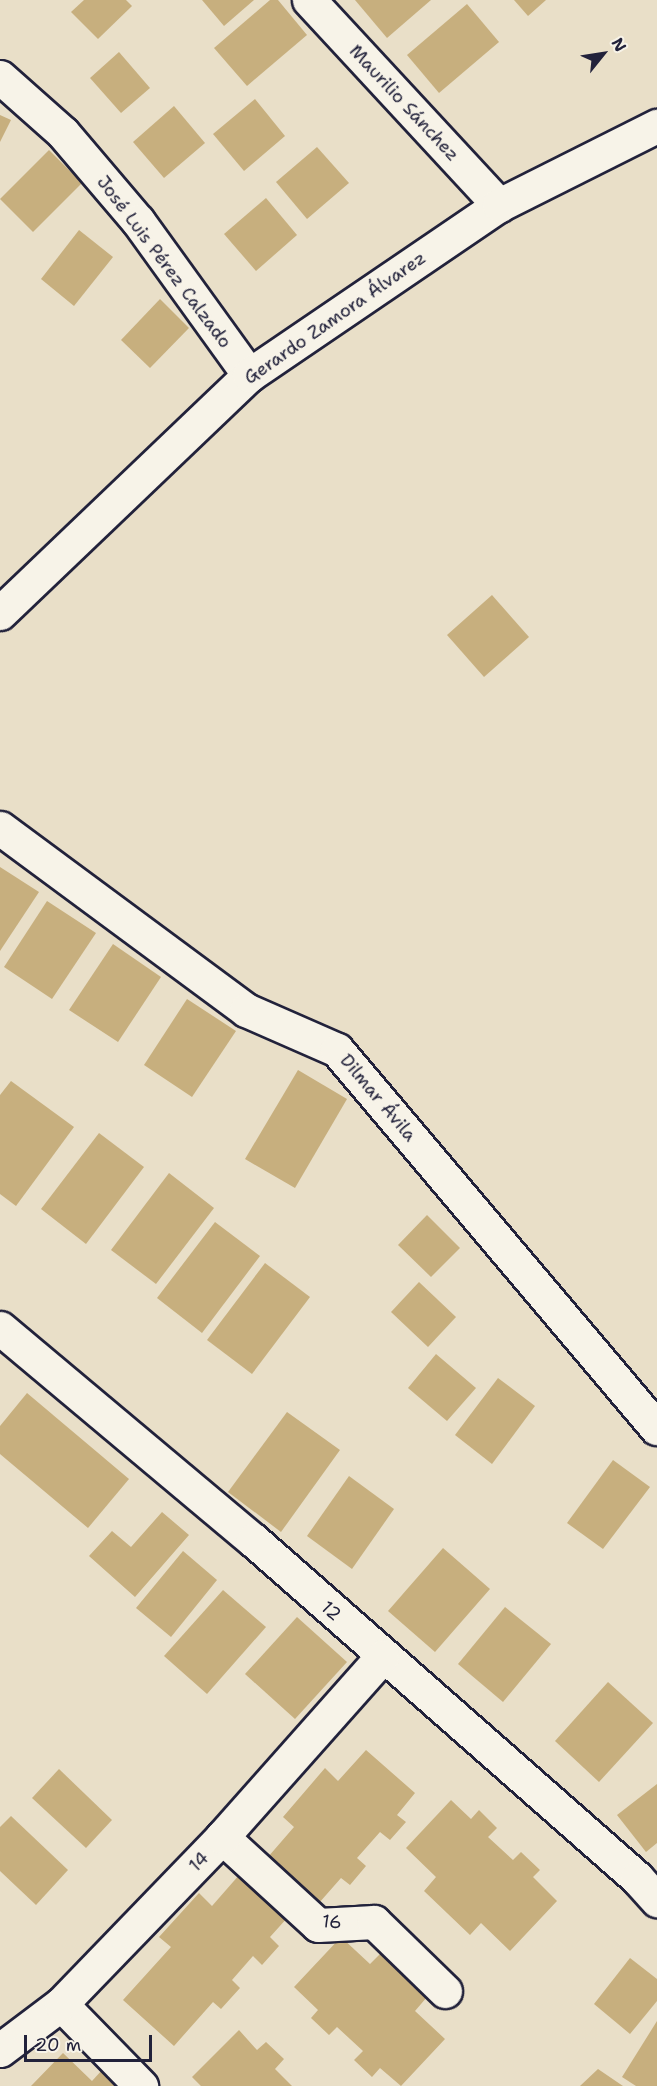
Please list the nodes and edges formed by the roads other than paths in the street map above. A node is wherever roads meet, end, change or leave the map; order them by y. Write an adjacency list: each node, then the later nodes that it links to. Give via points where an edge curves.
1 (309, 0): 4 (street, Maurilio Sánchez)
2 (0, 77): 5 (street, José Luis Pérez Calzado, via 63,132 138,221)
3 (657, 126): 4 (street, Gerardo Zamora Álvarez)
4 (499, 205): 5 (street, Gerardo Zamora Álvarez)
5 (249, 375): 6 (street, Gerardo Zamora Álvarez)
6 (0, 613)
7 (0, 828): 9 (street, Dilmar Ávila, via 246,1010 337,1050)
8 (0, 1328): 10 (street, 12, via 253,1540)
9 (657, 1428)
10 (382, 1657): 11 (street, 14); 12 (street, 12, via 637,1878)
11 (222, 1838): 13 (street, 16, via 318,1925 374,1922); 14 (street, 14)
12 (657, 1900)
13 (446, 1990)
14 (61, 2004): 15 (street, 14); 16 (street)
15 (0, 2050)
16 (141, 2086)

